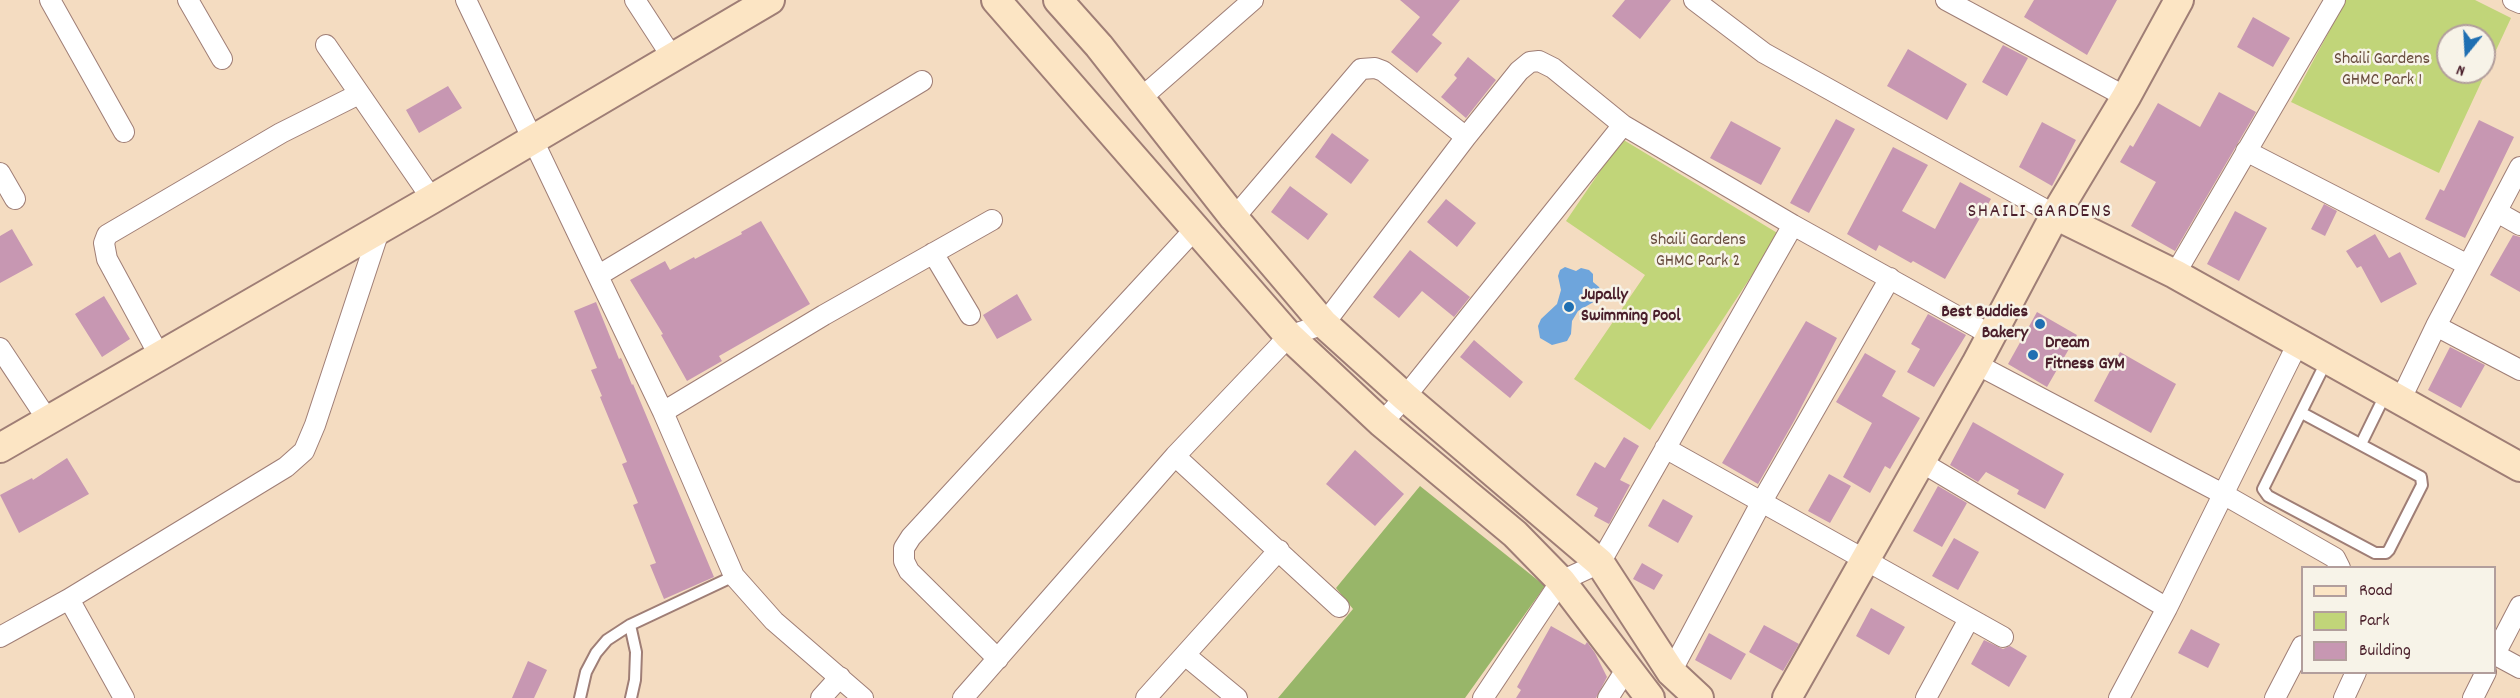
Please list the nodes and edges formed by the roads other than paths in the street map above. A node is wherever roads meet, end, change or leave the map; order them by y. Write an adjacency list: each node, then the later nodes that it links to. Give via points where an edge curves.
1 (50, 0): 23 (street)
2 (188, 0): 17 (street)
3 (466, 0): 25 (street)
4 (635, 0): 16 (street)
5 (770, 0): 16 (street)
6 (996, 0): 38 (street)
7 (1058, 0): 21 (street)
8 (1694, 0): 32 (street, via 1764,53)
9 (1946, 0): 20 (street)
10 (2179, 0): 20 (street)
11 (2335, 0): 26 (street)
12 (2513, 0): 14 (street)
13 (1243, 3): 21 (street)
14 (2520, 3)
15 (326, 45): 19 (street)
16 (672, 57): 25 (street)
17 (222, 59)
18 (922, 81): 42 (street)
19 (359, 94): 30 (street); 51 (street, via 281,133 107,235 107,259)
20 (2126, 97): 32 (street)
21 (1140, 99): 33 (street)
22 (1623, 125): 24 (street, via 1553,68 1534,61 1519,71); 35 (street); 56 (street)
23 (124, 132)
24 (1466, 137): 33 (street, via 1383,71 1361,69); 45 (street)
25 (532, 138): 30 (street); 42 (street)
26 (2246, 151): 40 (street); 41 (street)
27 (2520, 167): 31 (street)
28 (0, 173): 29 (street)
29 (15, 199)
30 (432, 199): 37 (street)
31 (2497, 212): 36 (street); 40 (street)
32 (2055, 215): 41 (street); 47 (street)
33 (1234, 218): 45 (street)
34 (992, 220): 39 (street)
35 (1793, 225): 43 (street); 63 (street)
36 (2520, 225)
37 (380, 228): 51 (street); 77 (street, via 304,451 286,467)
38 (1195, 229): 48 (street); 89 (street, via 904,548 909,571)
39 (933, 253): 44 (street); 57 (street)
40 (2468, 265): 46 (street)
41 (2175, 274): 49 (street)
42 (599, 275): 57 (street)
43 (1890, 278): 47 (street); 68 (street)
44 (970, 315)
45 (1324, 324): 48 (street); 56 (street)
46 (2436, 326): 54 (street); 55 (street)
47 (1991, 334): 53 (street)
48 (1289, 336): 60 (street); 64 (street)
49 (2298, 343): 52 (street); 67 (street)
50 (0, 348): 59 (street)
51 (159, 355): 59 (street)
52 (2328, 359): 55 (street); 58 (lane)
53 (1976, 364): 65 (street); 67 (street)
54 (2520, 370)
55 (2393, 397): 61 (lane); 66 (street)
56 (1405, 398): 60 (street); 73 (street)
57 (663, 412): 75 (street)
58 (2302, 413): 61 (lane); 69 (lane, via 2263,489)
59 (47, 419): 62 (street)
60 (1382, 423): 76 (street, via 1515,534)
61 (2361, 444): 69 (lane, via 2422,480 2390,550 2375,553)
62 (0, 448)
63 (1665, 448): 68 (street); 73 (street)
64 (1175, 456): 71 (street); 89 (street)
65 (1921, 462): 72 (street); 80 (street)
66 (2520, 467)
67 (2223, 494): 70 (street); 80 (street)
68 (1761, 503): 72 (street); 92 (street)
69 (2281, 503): 70 (lane)
70 (2271, 523): 74 (street, via 2335,558)
71 (1279, 550): 79 (street); 87 (street)
72 (1866, 561): 81 (street); 108 (street)
73 (1600, 563): 76 (street); 92 (street)
74 (2339, 566)
75 (734, 576): 82 (lane); 95 (street, via 774,621)
76 (1561, 581): 90 (street); 104 (street)
77 (69, 599): 83 (street); 96 (street)
78 (2520, 606): 86 (street)
79 (1339, 607)
80 (2168, 608): 110 (street)
81 (1969, 619): 84 (street); 109 (street)
82 (630, 625): 97 (lane, via 607,640 596,653 586,672); 98 (lane, via 636,652)
83 (0, 637)
84 (2003, 637)
85 (2301, 648): 111 (street)
86 (2496, 653)
87 (1185, 655): 102 (street); 103 (street)
88 (2496, 656): 91 (street)
89 (998, 659): 101 (street)
90 (1627, 668): 105 (street); 106 (street)
91 (2520, 668)
92 (1671, 672): 107 (street)
93 (2355, 674): 112 (street)
94 (2485, 674): 113 (street)
95 (840, 677): 99 (street); 100 (street)
96 (124, 698)
97 (580, 698)
98 (631, 698)
99 (821, 698)
100 (863, 698)
101 (963, 698)
102 (1146, 698)
103 (1237, 698)
104 (1483, 698)
105 (1608, 698)
106 (1650, 698)
107 (1699, 698)
108 (1787, 698)
109 (1926, 698)
110 (2119, 698)
111 (2275, 698)
112 (2344, 698)
113 (2473, 698)

